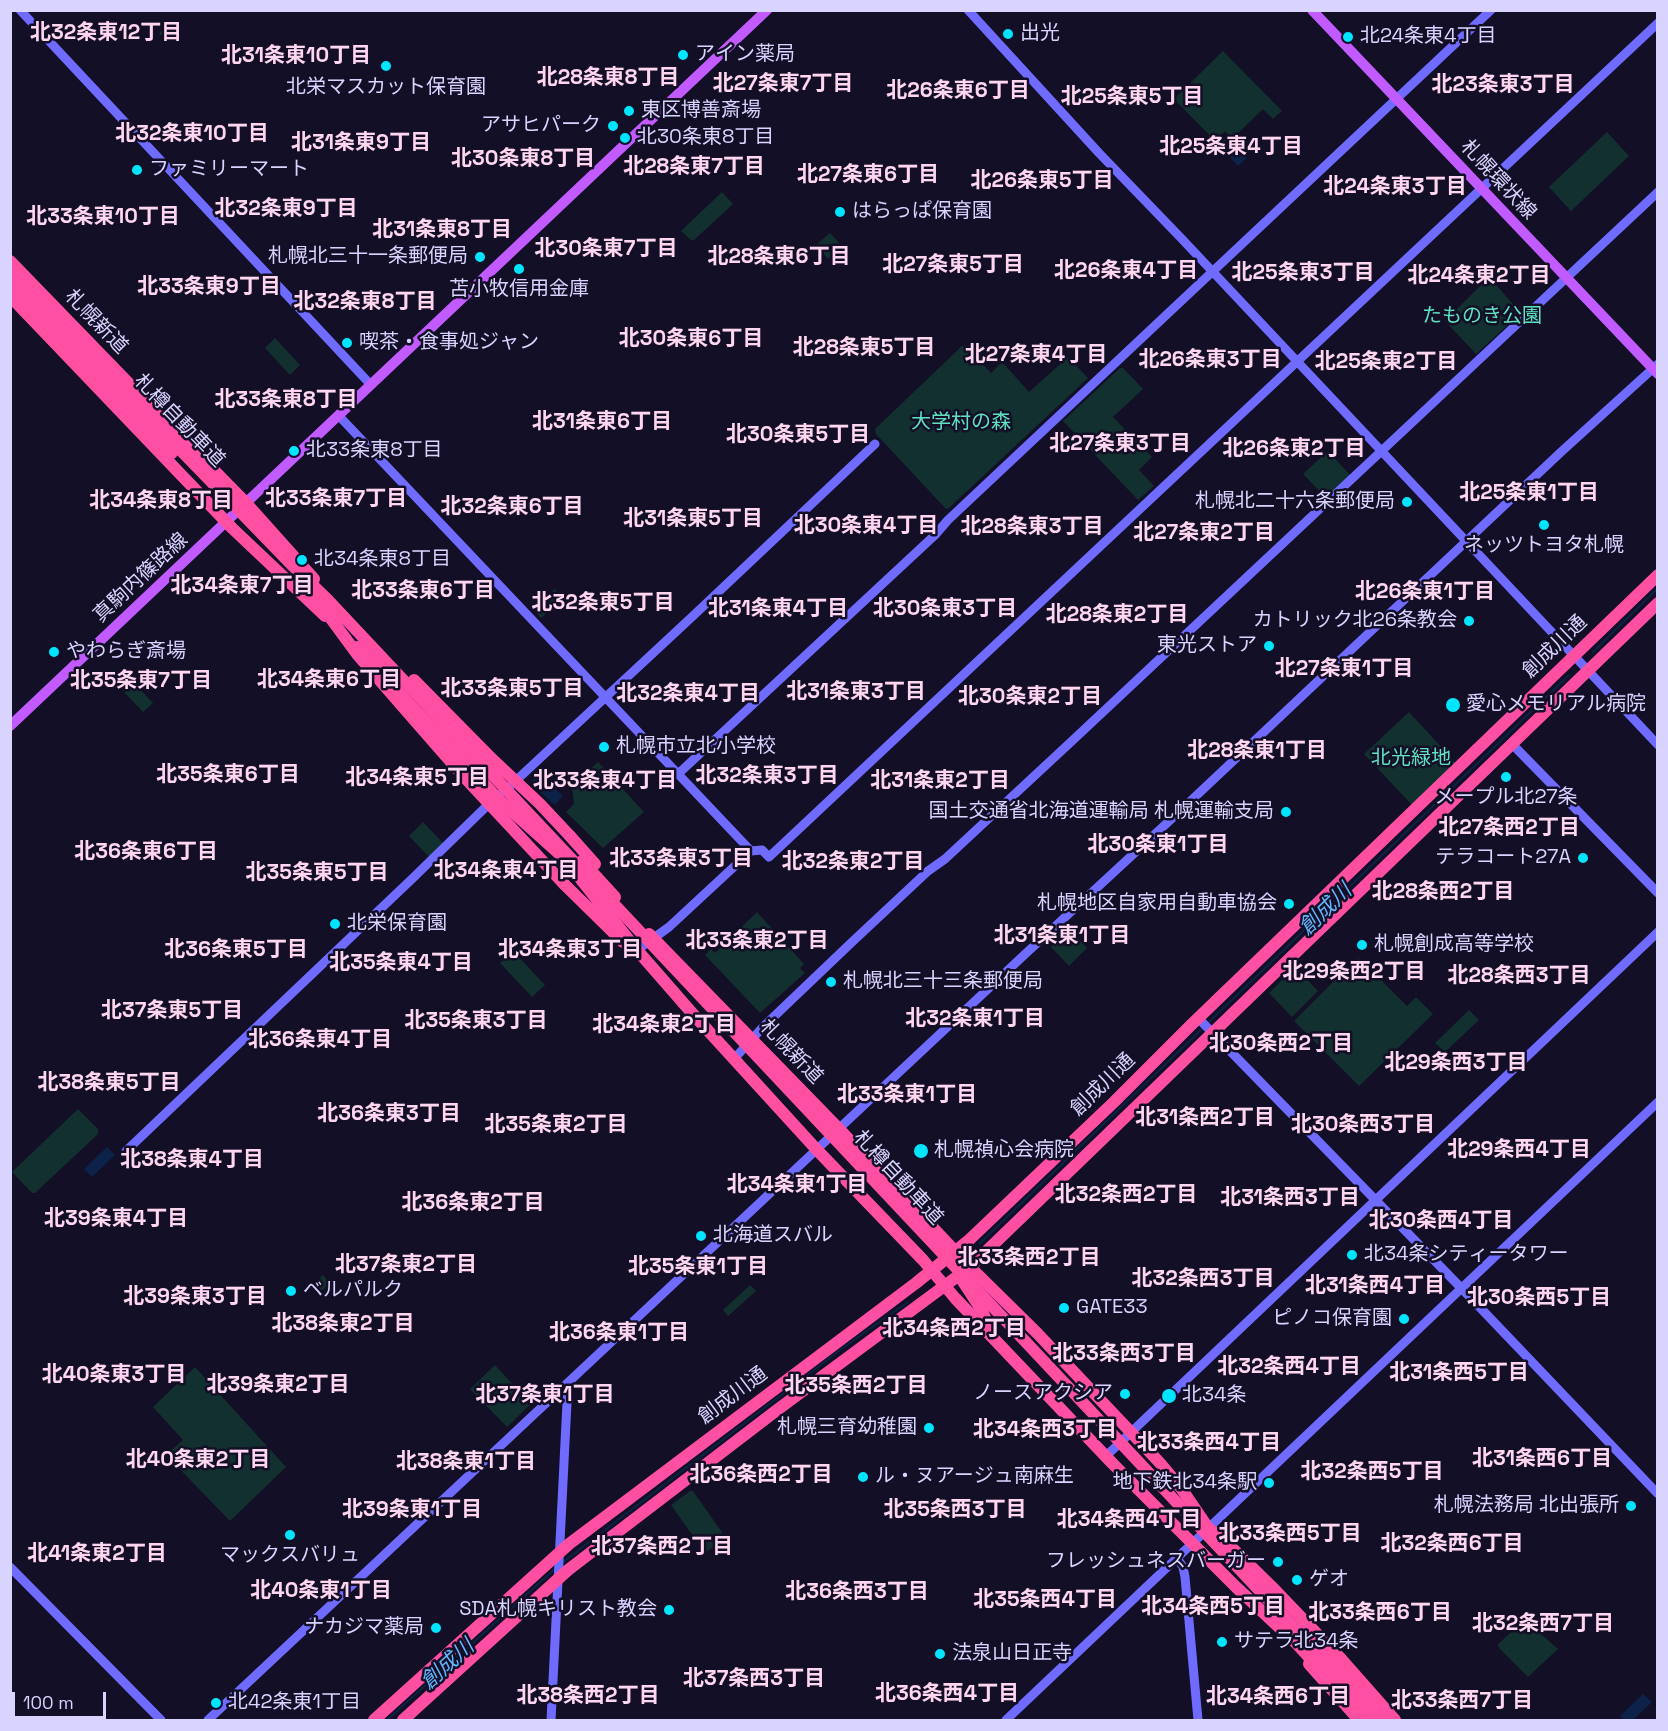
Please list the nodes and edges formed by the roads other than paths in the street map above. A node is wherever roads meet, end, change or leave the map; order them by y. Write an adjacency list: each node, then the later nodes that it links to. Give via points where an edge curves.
1 (20, 10): 18 (street)
2 (767, 10): 18 (main road, 真駒内篠路線)
3 (968, 10): 11 (street)
4 (1312, 10): 7 (main road, 札幌環状線)
5 (1491, 10): 7 (street)
6 (1658, 23): 8 (street)
7 (1396, 99): 8 (main road, 札幌環状線); 11 (street)
8 (1481, 188): 13 (main road, 札幌環状線); 16 (street)
9 (1658, 192): 13 (street)
10 (10, 261): 22 (highway, 札幌新道)
11 (1212, 272): 16 (street); 35 (street)
12 (10, 274): 25 (highway, 札樽自動車道, bridge)
13 (1566, 277): 17 (main road, 札幌環状線); 21 (street)
14 (10, 287): 27 (highway, 札樽自動車道, bridge)
15 (10, 296): 23 (highway)
16 (1297, 362): 21 (street); 38 (street, via 769,857 762,850)
17 (1656, 369): 24 (street)
18 (371, 385): 19 (main road, 真駒内篠路線)
19 (339, 416): 22 (main road, 真駒内篠路線); 31 (street)
20 (875, 444): 31 (street)
21 (1381, 451): 24 (street); 46 (street)
22 (246, 503): 23 (main road, 真駒内篠路線); 36 (highway, 札幌新道)
23 (226, 522): 32 (main road, 真駒内篠路線); 37 (highway, via 369,658)
24 (1466, 542): 29 (street); 49 (street)
25 (293, 566): 39 (highway, bridge, via 362,627 540,804 598,868); 81 (highway, 札樽自動車道, bridge)
26 (1658, 575): 29 (highway, 創成川通)
27 (315, 597): 43 (highway, bridge, via 357,654 466,779 564,884 624,944); 80 (highway, 札樽自動車道, bridge)
28 (1658, 603): 30 (highway, 創成川通)
29 (1574, 656): 30 (street); 44 (highway, 創成川通)
30 (1588, 671): 33 (highway, 創成川通); 34 (street)
31 (605, 697): 35 (street); 36 (street)
32 (10, 726)
33 (1512, 744): 40 (street); 45 (highway, 創成川通)
34 (1658, 745)
35 (678, 774): 38 (street)
36 (509, 787): 37 (street); 39 (highway, 札幌新道)
37 (496, 797): 43 (highway, via 564,858); 51 (street)
38 (751, 851): 42 (street)
39 (602, 882): 42 (highway, 札幌新道)
40 (1658, 893)
41 (1658, 933): 52 (street)
42 (653, 938): 43 (street); 46 (highway, 札幌新道)
43 (637, 950): 47 (highway)
44 (1198, 1018): 45 (street); 53 (highway, 創成川通)
45 (1213, 1033): 52 (street); 54 (highway, 創成川通)
46 (752, 1039): 47 (street); 49 (highway, 札幌新道)
47 (734, 1059): 50 (highway)
48 (1658, 1102): 58 (street)
49 (839, 1129): 50 (street); 53 (highway, 札幌新道)
50 (817, 1150): 55 (highway); 60 (street)
51 (126, 1151)
52 (1376, 1200): 58 (street); 61 (street)
53 (950, 1256): 54 (highway, 札幌新道); 55 (highway, 創成川通); 56 (highway)
54 (970, 1267): 56 (highway, 創成川通); 61 (highway, 札幌新道)
55 (932, 1271): 57 (highway); 66 (highway, 創成川通)
56 (959, 1276): 57 (highway, 創成川通); 59 (highway, via 981,1309)
57 (945, 1287): 59 (highway); 69 (highway, 創成川通)
58 (1461, 1288): 63 (street); 64 (street)
59 (995, 1341): 62 (highway)
60 (568, 1383): 66 (street); 72 (street)
61 (1131, 1432): 62 (street); 64 (highway, 札幌新道, via 1181,1488)
62 (1106, 1456): 65 (highway)
63 (1658, 1494)
64 (1208, 1528): 65 (street); 81 (highway, 札幌新道); 82 (highway, via 1275,1589)
65 (1193, 1543): 67 (street); 70 (highway)
66 (560, 1552): 69 (street); 73 (highway, 創成川通)
67 (1177, 1557): 76 (street); 77 (street, via 1185,1577)
68 (10, 1567): 71 (street)
69 (558, 1578): 74 (highway, 創成川通); 75 (street)
70 (1296, 1643): 78 (highway, via 1303,1658); 79 (highway)
71 (160, 1720)
72 (208, 1720)
73 (374, 1720)
74 (402, 1720)
75 (551, 1720)
76 (1006, 1720)
77 (1198, 1720)
78 (1359, 1720)
79 (1365, 1720)
80 (1370, 1720)
81 (1384, 1720)
82 (1395, 1720)

